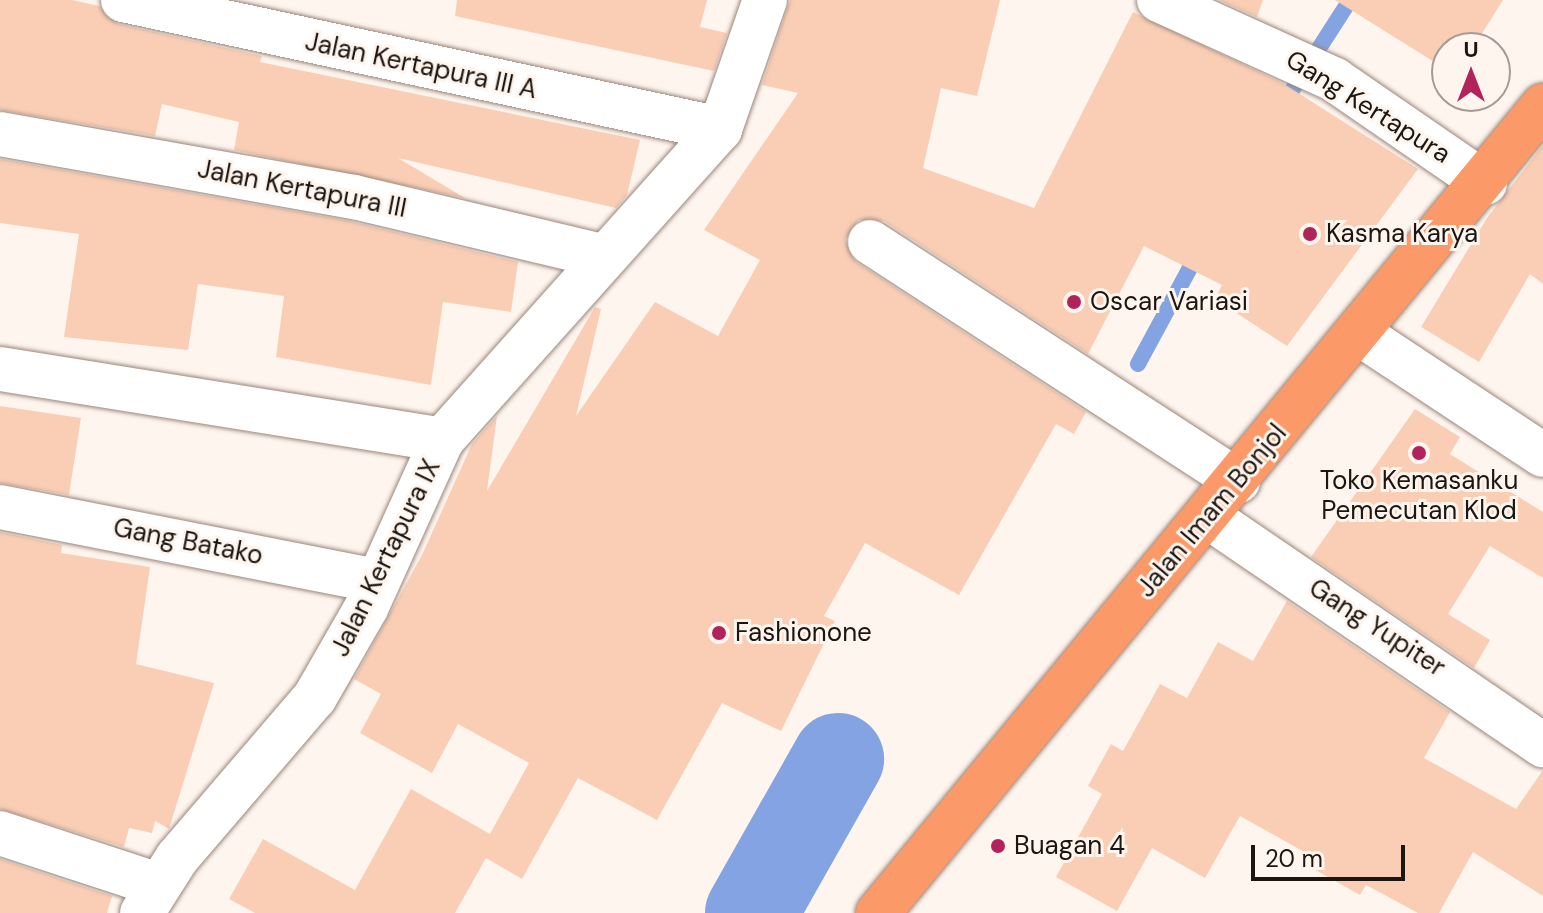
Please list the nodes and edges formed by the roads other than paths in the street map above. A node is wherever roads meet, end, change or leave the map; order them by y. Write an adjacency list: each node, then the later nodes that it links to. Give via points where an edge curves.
1 (123, 0): 5 (street, Jalan Kertapura III A)
2 (765, 0): 5 (street)
3 (1159, 0): 7 (street, Gang Kertapura, via 1335,80)
4 (1543, 106): 7 (highway, Jalan Imam Bonjol)
5 (720, 129): 9 (street)
6 (0, 134): 9 (street, Jalan Kertapura III, via 370,200)
7 (1485, 183): 10 (highway, Jalan Imam Bonjol)
8 (870, 242): 14 (street)
9 (602, 256): 12 (street)
10 (1360, 334): 13 (street); 14 (highway, Jalan Imam Bonjol)
11 (0, 369): 12 (street, Jalan Kertapura IX)
12 (442, 440): 17 (street, Jalan Kertapura IX)
13 (1543, 455)
14 (1238, 481): 16 (highway, Jalan Imam Bonjol)
15 (0, 507): 17 (street, Gang Batako)
16 (1207, 516): 18 (street, Gang Yupiter); 21 (highway, Jalan Imam Bonjol)
17 (376, 581): 20 (street, Jalan Kertapura IX, via 315,697)
18 (1543, 745)
19 (0, 833): 20 (street)
20 (150, 899)
21 (878, 913)

